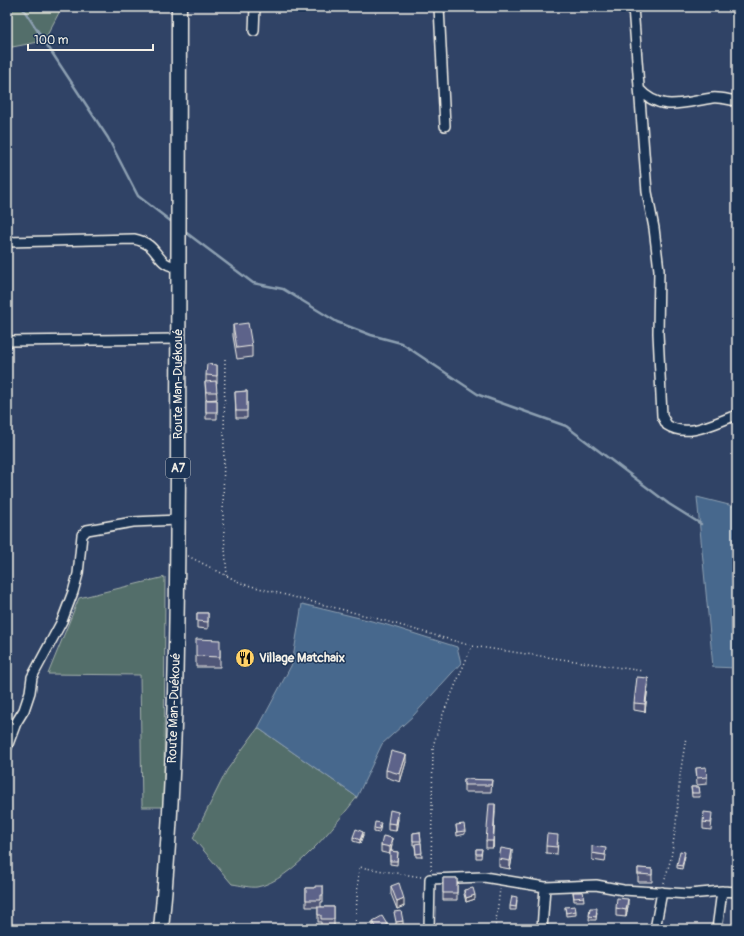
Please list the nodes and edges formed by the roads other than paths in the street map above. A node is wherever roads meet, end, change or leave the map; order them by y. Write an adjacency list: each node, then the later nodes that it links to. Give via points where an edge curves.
1 (179, 7): 10 (main road, Route Man-Duékoué / A7)
2 (255, 7): 5 (street)
3 (439, 7): 8 (street)
4 (632, 7): 6 (street)
5 (254, 31)
6 (639, 89): 7 (street, via 646,98 663,104 689,103 713,98); 13 (street, via 647,192 659,270 658,333 663,421 671,428 683,431)
7 (737, 101)
8 (445, 126)
9 (7, 242): 10 (street, via 134,239 150,245 166,265)
10 (179, 267): 11 (main road, Route Man-Duékoué / A7)
11 (178, 339): 12 (street); 14 (main road, Route Man-Duékoué / A7)
12 (7, 341)
13 (737, 415)
14 (178, 520): 15 (street, via 133,522 87,530 82,535 78,574 73,592 62,621 32,677 24,710); 20 (main road, Route Man-Duékoué / A7, via 173,743)
15 (7, 747)
16 (545, 887): 18 (street, via 596,885 623,890); 21 (street, via 484,877 430,879); 22 (street)
17 (722, 891): 18 (street, via 689,894); 19 (street); 24 (street)
18 (662, 892): 23 (street)
19 (737, 892)
20 (161, 929)
21 (429, 929)
22 (542, 929)
23 (655, 929)
24 (718, 929)

